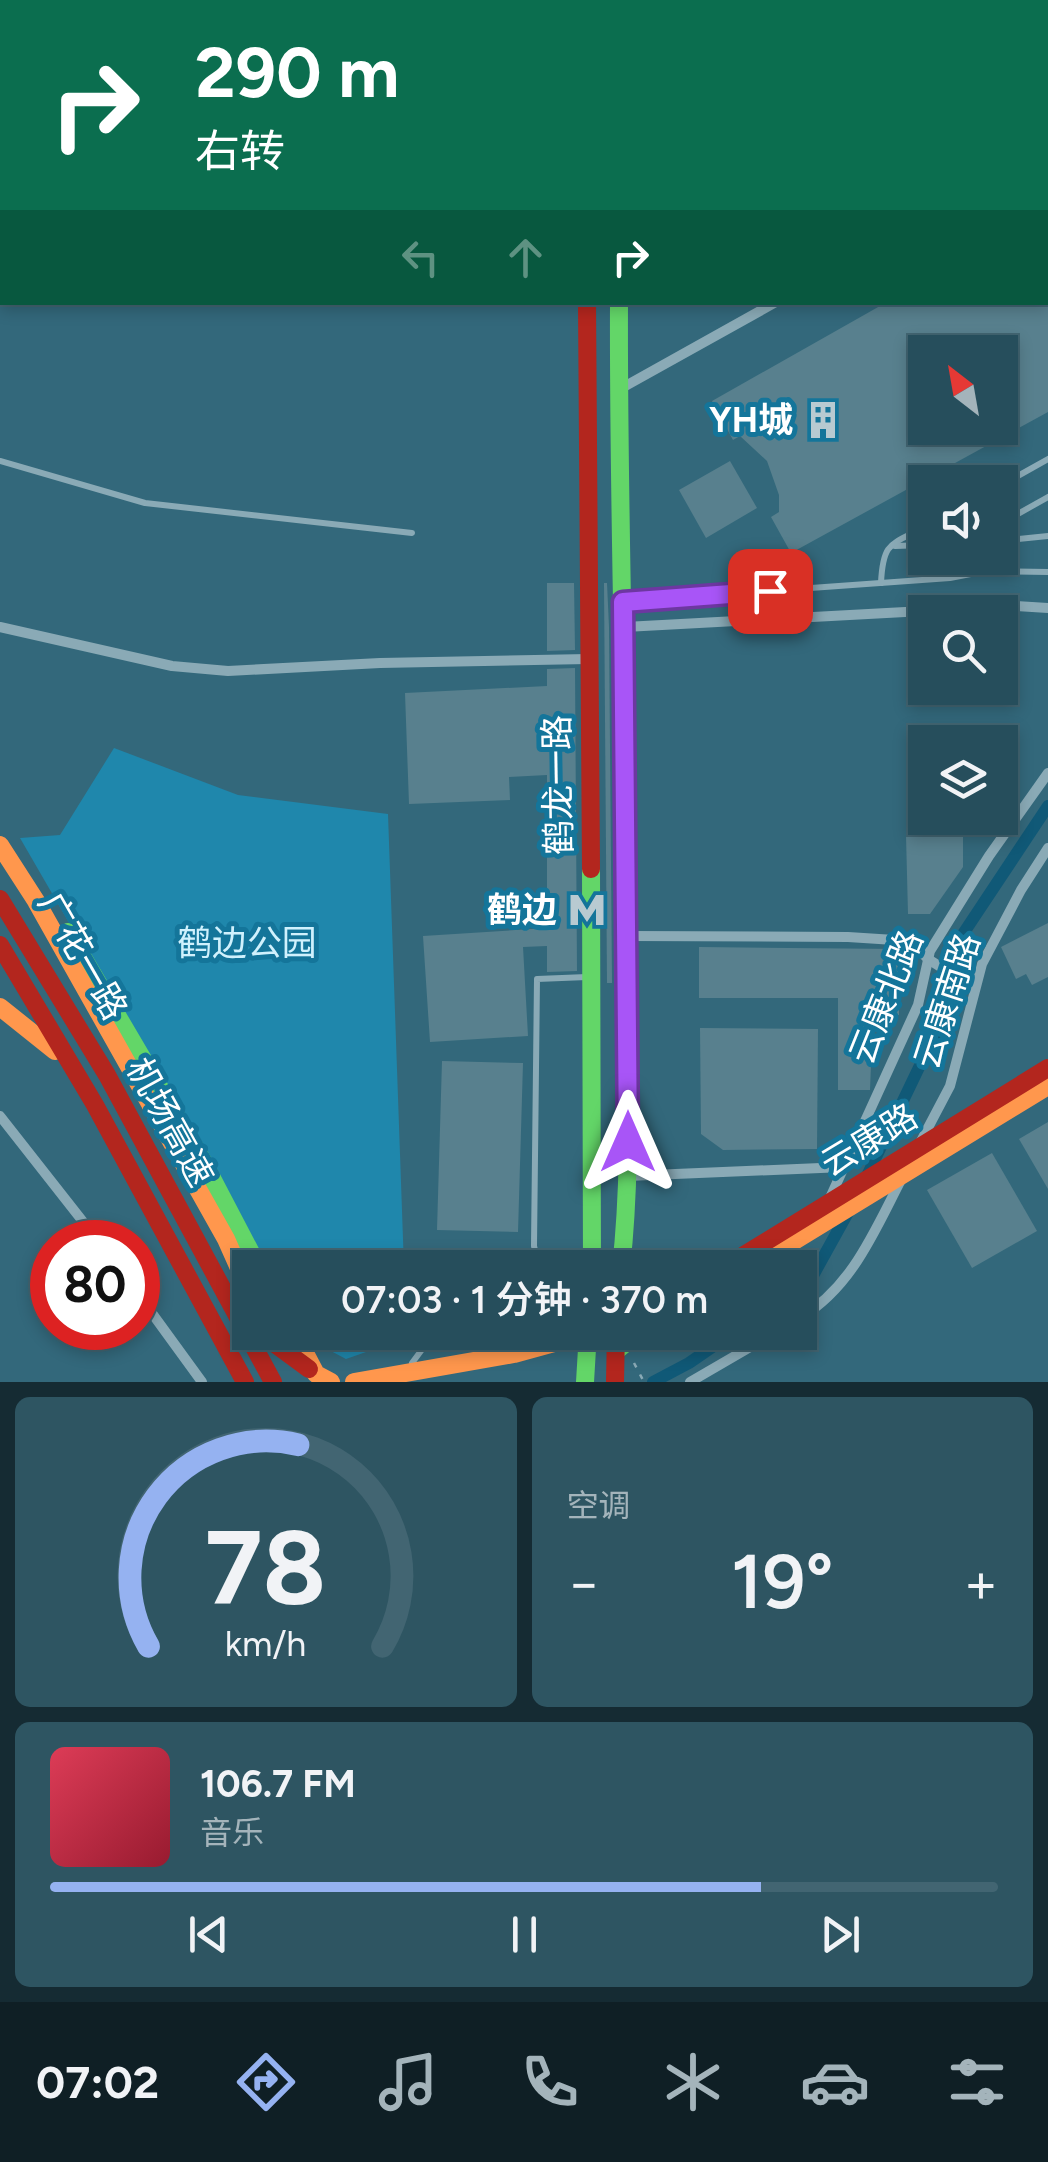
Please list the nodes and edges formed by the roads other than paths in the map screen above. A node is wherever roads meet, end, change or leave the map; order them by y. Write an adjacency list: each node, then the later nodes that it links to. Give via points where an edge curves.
1 (587, 305): 22 (main road, 鹤龙一路)
2 (619, 305): 4 (main road, 鹤龙一路)
3 (771, 305): 4 (street)
4 (619, 390): 18 (main road, 鹤龙一路)
5 (1048, 459): 7 (lane)
6 (0, 461): 10 (lane, via 145,503)
7 (1018, 476)
8 (1048, 497): 9 (lane)
9 (1018, 514)
10 (412, 533)
11 (908, 536): 15 (lane)
12 (1048, 536): 13 (lane)
13 (1018, 539)
14 (908, 546): 15 (lane)
15 (889, 547): 17 (lane)
16 (1048, 572): 17 (lane, via 986,571)
17 (881, 583): 18 (lane)
18 (623, 602): 21 (main road, 鹤龙一路)
19 (1048, 608): 21 (street)
20 (0, 626): 22 (street, via 172,666 228,671)
21 (624, 628): 29 (main road, 鹤龙一路)
22 (589, 659): 33 (main road, 鹤龙一路)
23 (1048, 773): 32 (street, 云康北路)
24 (0, 824): 46 (main road)
25 (1048, 848): 34 (street, 云康南路, via 998,930)
26 (4, 851): 52 (main road)
27 (0, 881): 53 (main road, 广花一路, via 68,992)
28 (0, 899): 72 (main road, 机场高速, via 107,1074)
29 (627, 936): 32 (street, via 910,942); 43 (main road, 鹤龙一路)
30 (0, 945): 71 (main road, 机场高速, via 95,1104)
31 (0, 957): 36 (main road, 广花一路)
32 (928, 958): 34 (street); 41 (street, 云康北路, via 918,1005)
33 (593, 977): 47 (lane, via 537,978); 48 (main road, 鹤龙一路)
34 (974, 988): 40 (street, 云康南路, via 950,1086)
35 (0, 1007): 36 (main road)
36 (55, 1051): 70 (main road, 广花一路)
37 (1048, 1068): 40 (main road, 云康路)
38 (1048, 1086): 42 (main road, 云康路)
39 (0, 1116): 45 (street)
40 (917, 1149): 42 (street, 云康南路); 44 (main road, 云康路)
41 (844, 1167): 43 (street); 44 (street, 云康北路)
42 (905, 1172): 51 (main road, 云康路); 54 (street, 云康南路, via 854,1269)
43 (628, 1176): 49 (main road, 鹤龙一路)
44 (832, 1200): 50 (main road, 云康路)
45 (82, 1220)
46 (250, 1250)
47 (535, 1250)
48 (593, 1250)
49 (624, 1250)
50 (752, 1250)
51 (779, 1250)
52 (232, 1252)
53 (232, 1296)
54 (817, 1304)
55 (160, 1324): 69 (street)
56 (261, 1350): 72 (main road, 广花一路)
57 (272, 1350): 72 (main road)
58 (286, 1350): 66 (main road)
59 (305, 1350): 66 (main road)
60 (422, 1350): 65 (lane)
61 (523, 1350): 65 (main road)
62 (588, 1350): 68 (main road)
63 (616, 1350): 67 (main road)
64 (745, 1350): 74 (street)
65 (405, 1373): 73 (main road)
66 (323, 1378)
67 (615, 1379)
68 (585, 1380)
69 (202, 1382)
70 (234, 1382)
71 (245, 1382)
72 (278, 1382)
73 (354, 1382)
74 (690, 1382)

